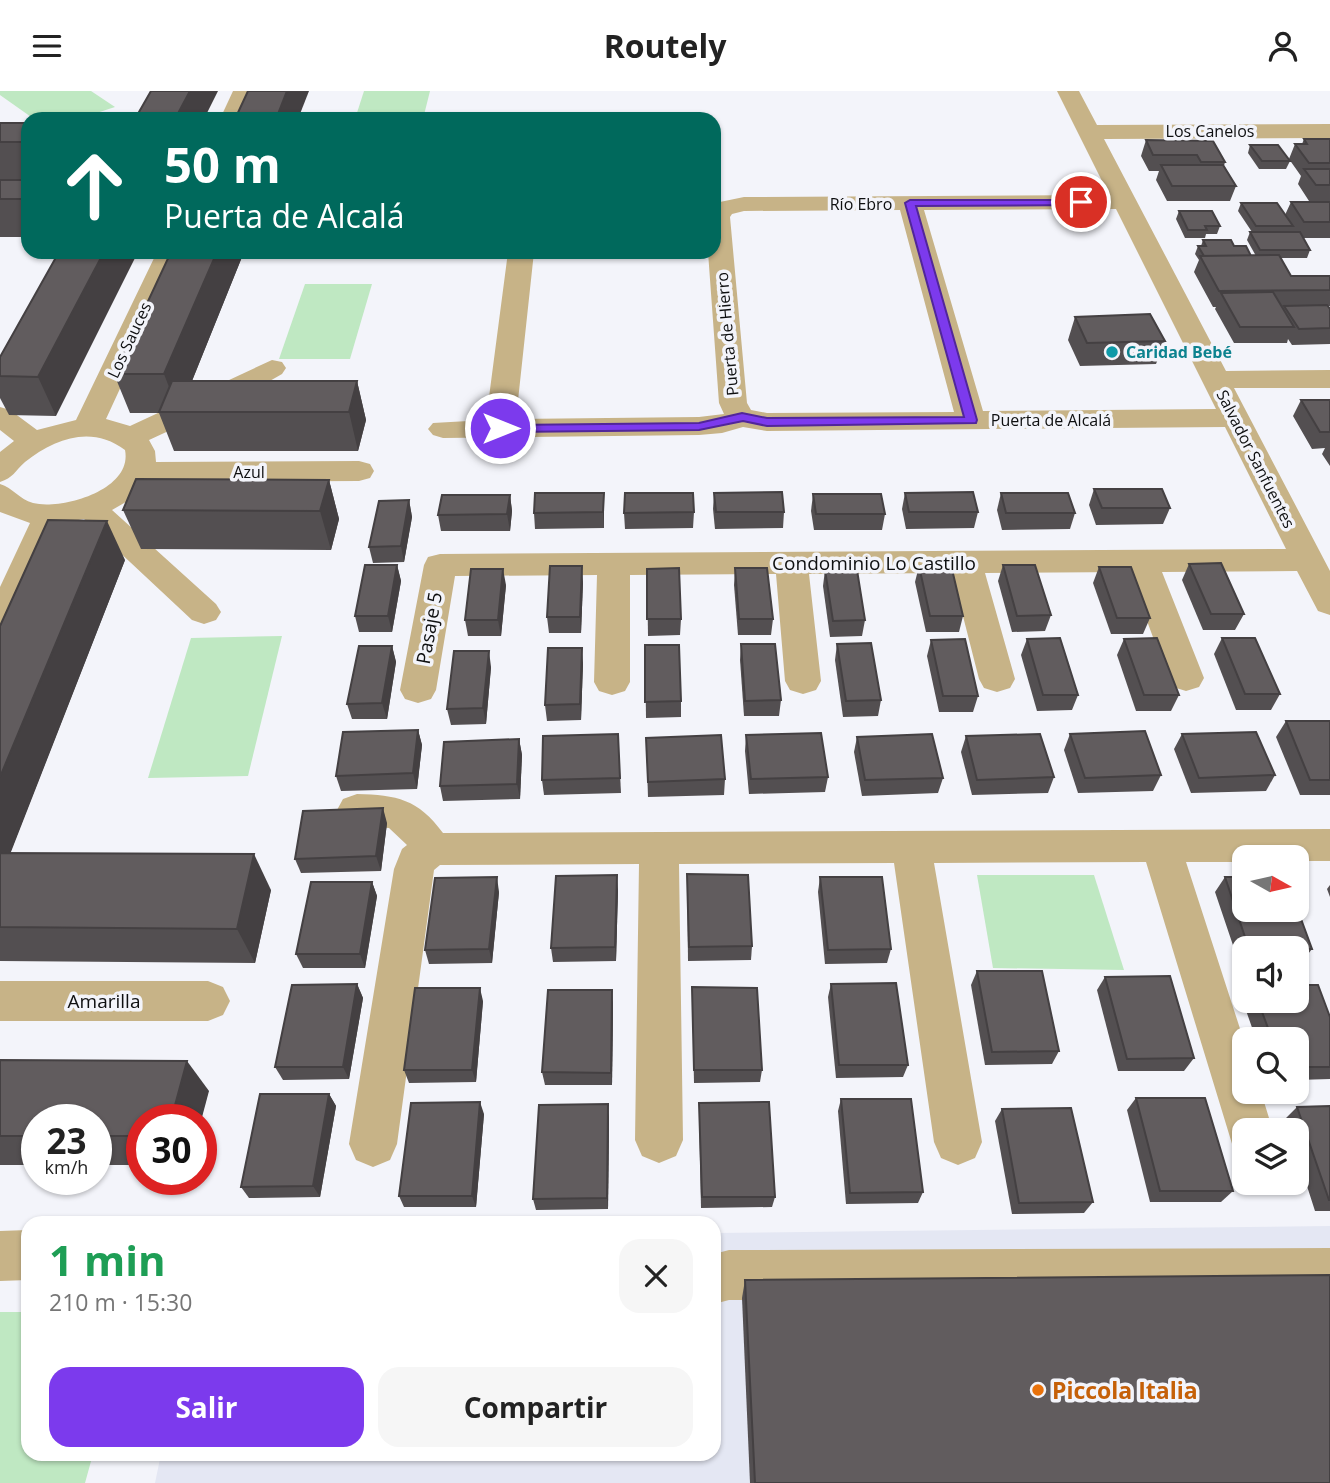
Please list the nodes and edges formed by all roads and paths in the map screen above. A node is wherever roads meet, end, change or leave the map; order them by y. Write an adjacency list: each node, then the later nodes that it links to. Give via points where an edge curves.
1 (244, 91): 3 (street)
2 (1068, 91): 5 (street, Salvador Sanfuentes)
3 (234, 112)
4 (1330, 131): 5 (street, Los Canelos)
5 (1089, 132): 6 (street, Salvador Sanfuentes)
6 (1125, 202): 7 (street, Río Ebro); 14 (street, Salvador Sanfuentes)
7 (910, 203): 8 (street, Río Ebro); 18 (street)
8 (721, 206)
9 (721, 254): 16 (street, Puerta de Hierro, via 733,408)
10 (167, 259): 19 (street, Los Sauces)
11 (520, 259): 20 (street)
12 (272, 368): 22 (street)
13 (1330, 379): 14 (street)
14 (1216, 380): 17 (street, Salvador Sanfuentes)
15 (0, 416): 23 (street)
16 (742, 417): 18 (street, Puerta de Alcalá, via 767,422); 20 (street, via 699,426)
17 (1235, 418): 18 (street, Puerta de Alcalá); 30 (street, Salvador Sanfuentes)
18 (971, 420)
19 (87, 428): 22 (street, via 119,432); 23 (street)
20 (500, 428): 21 (street)
21 (443, 429)
22 (128, 438): 26 (street, via 138,445 142,459)
23 (34, 442): 25 (street)
24 (359, 471): 26 (street, Azul)
25 (0, 472)
26 (138, 472): 28 (street, via 127,487)
27 (4, 504): 29 (street)
28 (89, 506): 29 (street); 37 (street)
29 (50, 515): 38 (street)
30 (1308, 560): 31 (street, Condominio Lo Castillo); 36 (street, Salvador Sanfuentes)
31 (1141, 561): 32 (street, Condominio Lo Castillo); 39 (street)
32 (966, 562): 33 (street, Condominio Lo Castillo); 40 (street)
33 (791, 563): 34 (street, Condominio Lo Castillo); 41 (street)
34 (614, 564): 35 (street, Condominio Lo Castillo); 42 (street)
35 (440, 565): 43 (street, Pasaje 5)
36 (1330, 603)
37 (204, 612)
38 (0, 623)
39 (1186, 678)
40 (997, 680)
41 (803, 681)
42 (612, 682)
43 (418, 690)
44 (357, 810): 49 (street, via 402,814)
45 (1161, 845): 46 (street); 47 (street); 52 (street)
46 (1330, 845)
47 (911, 846): 48 (street); 54 (street)
48 (659, 847): 49 (street); 53 (street)
49 (432, 849): 55 (street, via 416,861 414,869)
50 (0, 1001): 51 (street, Amarilla)
51 (208, 1001)
52 (1246, 1118)
53 (659, 1140)
54 (958, 1142)
55 (373, 1144)
56 (21, 1255): 57 (street)
57 (0, 1256)
58 (1330, 1273): 59 (street)
59 (721, 1278)

